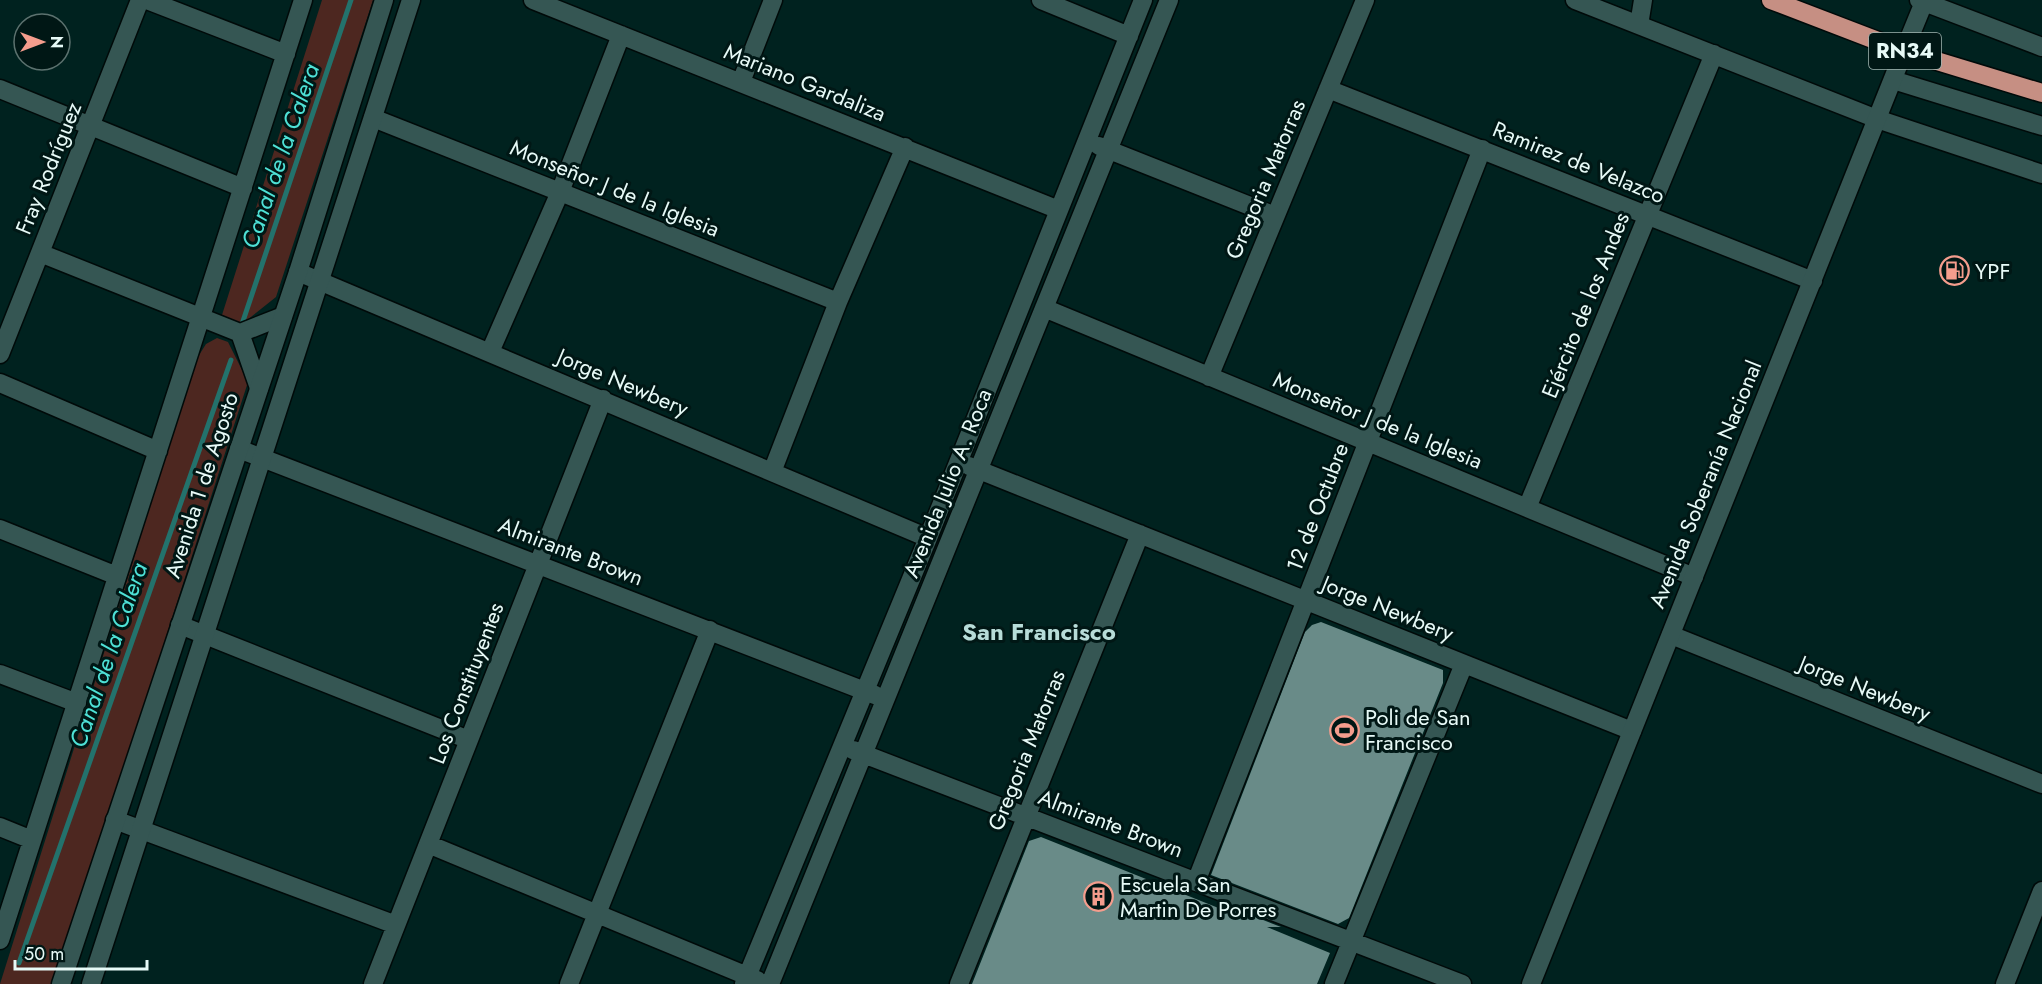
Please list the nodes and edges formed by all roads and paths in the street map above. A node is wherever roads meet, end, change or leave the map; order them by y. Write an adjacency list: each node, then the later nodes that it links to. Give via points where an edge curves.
1 (140, 0): 30 (street, Fray Rodríguez)
2 (147, 0): 21 (street)
3 (303, 0): 21 (street)
4 (384, 0): 43 (street, Avenida 1 de Agosto)
5 (411, 0): 28 (street)
6 (532, 0): 17 (street, Mariano Gardaliza)
7 (773, 0): 24 (street)
8 (1041, 0): 18 (street)
9 (1143, 0): 18 (street, Avenida Julio A. Roca)
10 (1169, 0): 34 (street, Avenida Julio A. Roca)
11 (1365, 0): 26 (street, Gregoria Matorras)
12 (1575, 0): 16 (street)
13 (1643, 0): 16 (street)
14 (1771, 0): 20 (highway, RN34)
15 (1921, 1): 19 (street); 20 (street, Avenida Soberanía Nacional)
16 (1639, 25): 22 (street)
17 (621, 35): 24 (street, Mariano Gardaliza); 38 (street)
18 (1129, 36): 32 (street, Avenida Julio A. Roca)
19 (2042, 47)
20 (1904, 51): 23 (street, Avenida Soberanía Nacional); 27 (highway, RN34)
21 (286, 54): 37 (street)
22 (1714, 54): 29 (street); 40 (street, Ejército de los Andes)
23 (1893, 80): 29 (street, Avenida Soberanía Nacional); 31 (street)
24 (741, 82): 33 (street, Mariano Gardaliza)
25 (0, 89): 30 (street)
26 (1328, 89): 35 (street, Ramirez de Velazco); 41 (street, Gregoria Matorras)
27 (2042, 93)
28 (373, 118): 38 (street, Monseñor J de la Iglesia); 44 (street)
29 (1877, 119): 36 (street); 45 (street, Avenida Soberanía Nacional)
30 (91, 126): 37 (street); 42 (street, Fray Rodríguez)
31 (2042, 126)
32 (1087, 141): 34 (street); 39 (street, Avenida Julio A. Roca)
33 (904, 147): 39 (street, Mariano Gardaliza); 46 (street)
34 (1108, 150): 41 (street); 47 (street, Avenida Julio A. Roca)
35 (1482, 150): 40 (street, Ramirez de Velazco); 57 (street, 12 de Octubre)
36 (2042, 174)
37 (243, 188): 49 (street)
38 (560, 192): 46 (street, Monseñor J de la Iglesia); 51 (street)
39 (1059, 210): 61 (street, Avenida Julio A. Roca)
40 (1648, 215): 45 (street, Ramirez de Velazco); 64 (street, Ejército de los Andes)
41 (1275, 216): 53 (street, Gregoria Matorras)
42 (40, 253): 49 (street); 52 (street, Fray Rodríguez)
43 (298, 272): 44 (street, Jorge Newbery); 48 (street, Avenida 1 de Agosto)
44 (321, 281): 51 (street, Jorge Newbery); 60 (street)
45 (1812, 281): 70 (street, Avenida Soberanía Nacional)
46 (838, 302): 63 (street)
47 (1044, 309): 53 (street, Monseñor J de la Iglesia); 62 (street, Avenida Julio A. Roca)
48 (283, 316): 50 (street); 55 (street, Avenida 1 de Agosto)
49 (201, 318): 50 (street); 59 (street)
50 (240, 333): 55 (street)
51 (490, 352): 56 (street, Jorge Newbery)
52 (0, 354)
53 (1209, 377): 57 (street, Monseñor J de la Iglesia)
54 (0, 383): 59 (street)
55 (258, 388): 58 (street, Avenida 1 de Agosto)
56 (603, 399): 63 (street, Jorge Newbery); 68 (street, Los Constituyentes)
57 (1368, 442): 64 (street, Monseñor J de la Iglesia); 71 (street, 12 de Octubre)
58 (239, 449): 60 (street, Almirante Brown); 72 (street, Avenida 1 de Agosto)
59 (158, 451): 69 (street)
60 (263, 458): 68 (street, Almirante Brown); 74 (street)
61 (958, 462): 62 (street, Jorge Newbery); 67 (street, Avenida Julio A. Roca)
62 (979, 469): 66 (street, Jorge Newbery); 79 (street, Avenida Julio A. Roca)
63 (772, 471): 67 (street, Jorge Newbery)
64 (1527, 508): 70 (street, Monseñor J de la Iglesia)
65 (0, 529): 69 (street)
66 (1140, 534): 71 (street, Jorge Newbery); 86 (street, Gregoria Matorras)
67 (928, 538): 78 (street, Avenida Julio A. Roca)
68 (538, 565): 73 (street, Almirante Brown); 82 (street, Los Constituyentes)
69 (117, 576): 80 (street)
70 (1694, 577): 75 (street, Avenida Soberanía Nacional)
71 (1306, 600): 76 (street, Jorge Newbery); 92 (street, 12 de Octubre)
72 (180, 625): 74 (street); 87 (street, Avenida 1 de Agosto)
73 (710, 630): 78 (street, Almirante Brown); 94 (street)
74 (205, 635): 82 (street); 89 (street)
75 (1671, 635): 81 (street, Avenida Soberanía Nacional); 85 (street, Jorge Newbery)
76 (1464, 664): 81 (street, Jorge Newbery); 97 (street)
77 (0, 674): 80 (street)
78 (865, 691): 79 (street, Almirante Brown); 83 (street, Avenida Julio A. Roca)
79 (886, 699): 84 (street, Avenida Julio A. Roca)
80 (77, 703): 90 (street)
81 (1632, 731): 107 (street, Avenida Soberanía Nacional)
82 (469, 740): 91 (street, Los Constituyentes)
83 (842, 746): 84 (street, Almirante Brown); 98 (street, Avenida Julio A. Roca)
84 (863, 754): 86 (street, Almirante Brown); 103 (street, Avenida Julio A. Roca)
85 (2042, 784)
86 (1025, 816): 92 (street, Almirante Brown); 104 (street, Gregoria Matorras)
87 (115, 820): 89 (street); 99 (street, Avenida 1 de Agosto)
88 (0, 826): 90 (street)
89 (141, 830): 95 (street); 100 (street)
90 (32, 840): 96 (street)
91 (428, 844): 94 (street); 95 (street, Los Constituyentes)
92 (1196, 882): 97 (street, Almirante Brown)
93 (2042, 891): 108 (street)
94 (596, 915): 98 (street); 102 (street)
95 (396, 926): 101 (street, Los Constituyentes)
96 (0, 940)
97 (1351, 941): 105 (street); 106 (street, Almirante Brown)
98 (746, 980): 103 (street)
99 (61, 984)
100 (91, 984)
101 (373, 984)
102 (569, 984)
103 (769, 984)
104 (959, 984)
105 (1334, 984)
106 (1462, 984)
107 (1531, 984)
108 (2005, 984)

